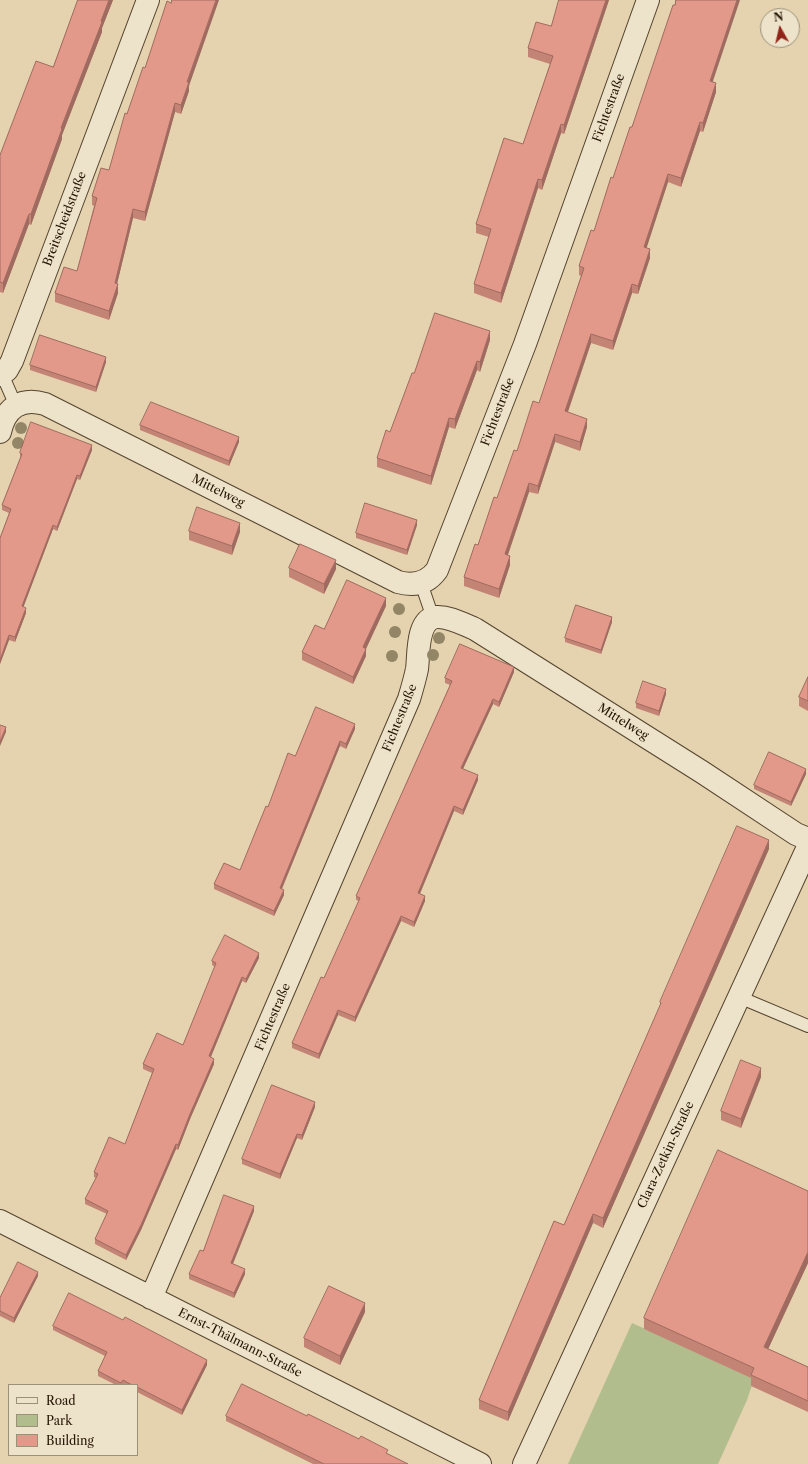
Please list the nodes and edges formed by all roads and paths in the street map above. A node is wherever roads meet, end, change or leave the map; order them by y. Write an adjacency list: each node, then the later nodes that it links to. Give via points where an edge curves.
1 (148, 0): 3 (street, Breitscheidstraße, via 12,361)
2 (648, 0): 6 (street, Fichtestraße, via 525,344 437,570)
3 (1, 375): 4 (lane, Breitscheidstraße)
4 (16, 406): 5 (street, via 6,414); 6 (street, Mittelweg, via 34,402 45,404 398,582)
5 (0, 432)
6 (421, 583): 7 (lane)
7 (432, 618): 8 (street, Mittelweg, via 442,617 475,629 796,834); 13 (street, Fichtestraße, via 426,623 421,635 416,675 409,699)
8 (808, 839)
9 (808, 847): 10 (street, Clara-Zetkin-Straße)
10 (739, 997): 11 (lane); 15 (street, Clara-Zetkin-Straße)
11 (808, 1026)
12 (0, 1221): 13 (street, Ernst-Thälmann-Straße)
13 (151, 1298): 14 (street, Ernst-Thälmann-Straße)
14 (480, 1464)
15 (524, 1464)

